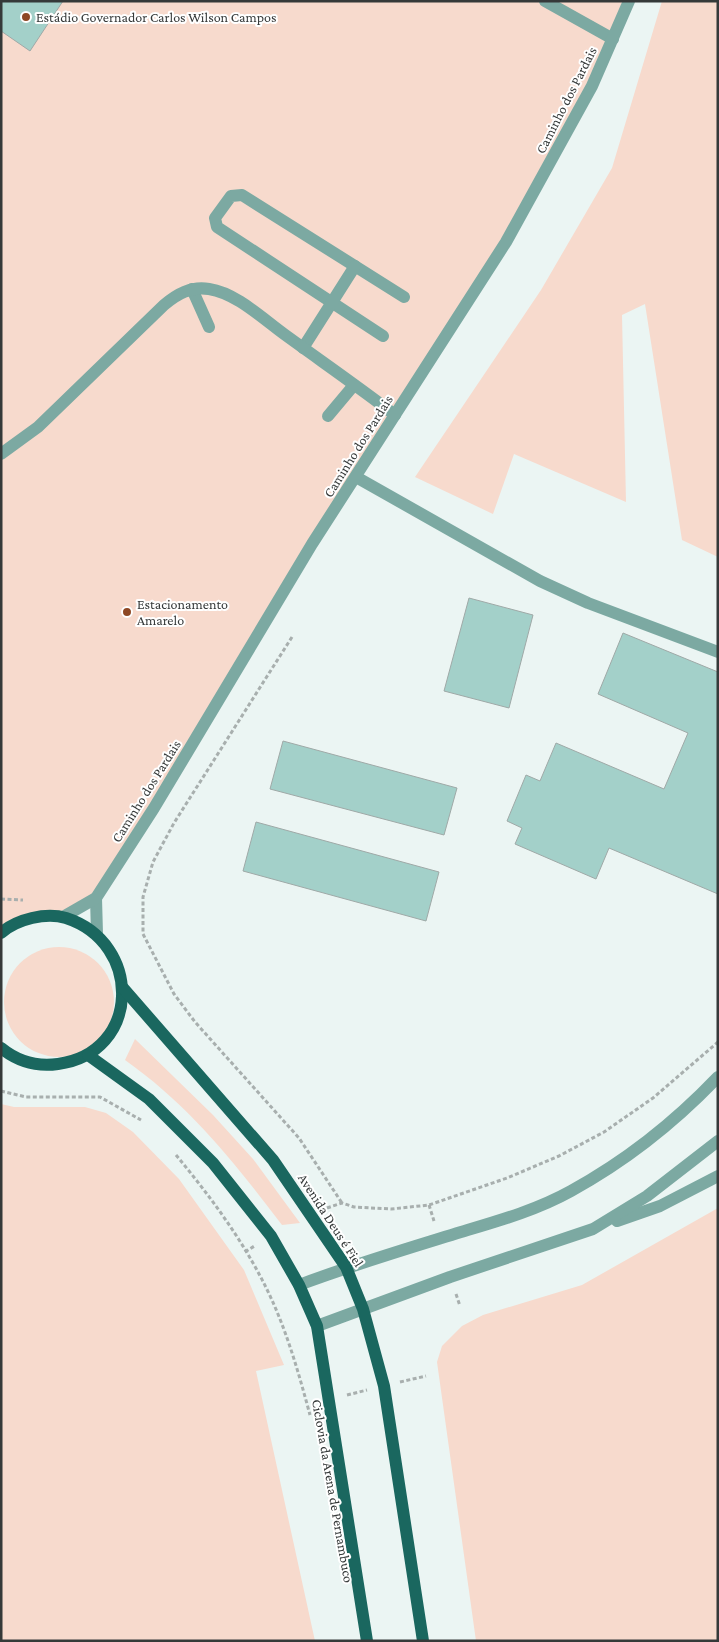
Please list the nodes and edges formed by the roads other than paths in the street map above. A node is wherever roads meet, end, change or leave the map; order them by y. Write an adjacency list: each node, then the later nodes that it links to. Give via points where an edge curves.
1 (545, 1): 3 (street)
2 (628, 1): 3 (street, Caminho dos Pardais)
3 (613, 39): 13 (street, Caminho dos Pardais, via 568,132 506,242)
4 (356, 266): 6 (street); 7 (street); 7 (street, via 242,195 231,196 215,218 217,227)
5 (192, 289): 8 (street); 10 (street, via 222,292); 14 (street, via 176,294 47,419)
6 (404, 297)
7 (332, 303): 9 (street); 10 (street)
8 (209, 327)
9 (383, 336)
10 (303, 348): 11 (street)
11 (354, 385): 12 (street); 13 (street)
12 (328, 416)
13 (395, 416): 15 (street, Caminho dos Pardais)
14 (1, 454)
15 (356, 478): 16 (street, via 540,581 588,603); 17 (street, Caminho dos Pardais, via 312,544 154,808)
16 (718, 652)
17 (96, 898): 18 (street, Caminho dos Pardais); 20 (street)
18 (63, 917): 19 (main road, via 28,919); 20 (main road, via 81,923)
19 (3, 930)
20 (97, 934): 21 (main road, via 110,948)
21 (124, 988): 23 (main road, via 122,1008 114,1026 103,1042); 28 (main road, Avenida Deus é Fiel, via 273,1160)
22 (1, 1048): 23 (main road, via 27,1062 48,1065 69,1063)
23 (88, 1054): 29 (main road, via 149,1099 213,1163 271,1236)
24 (718, 1077): 28 (street, via 689,1107 623,1159 570,1192 503,1219)
25 (718, 1141): 27 (street, via 647,1196)
26 (718, 1176): 27 (street, via 660,1206)
27 (593, 1229): 30 (street, via 450,1276)
28 (346, 1268): 29 (street); 30 (main road, Avenida Deus é Fiel)
29 (298, 1285): 31 (main road)
30 (364, 1309): 31 (street); 33 (main road, Avenida Deus é Fiel, via 384,1386)
31 (317, 1326): 32 (main road)
32 (367, 1641)
33 (423, 1641)

